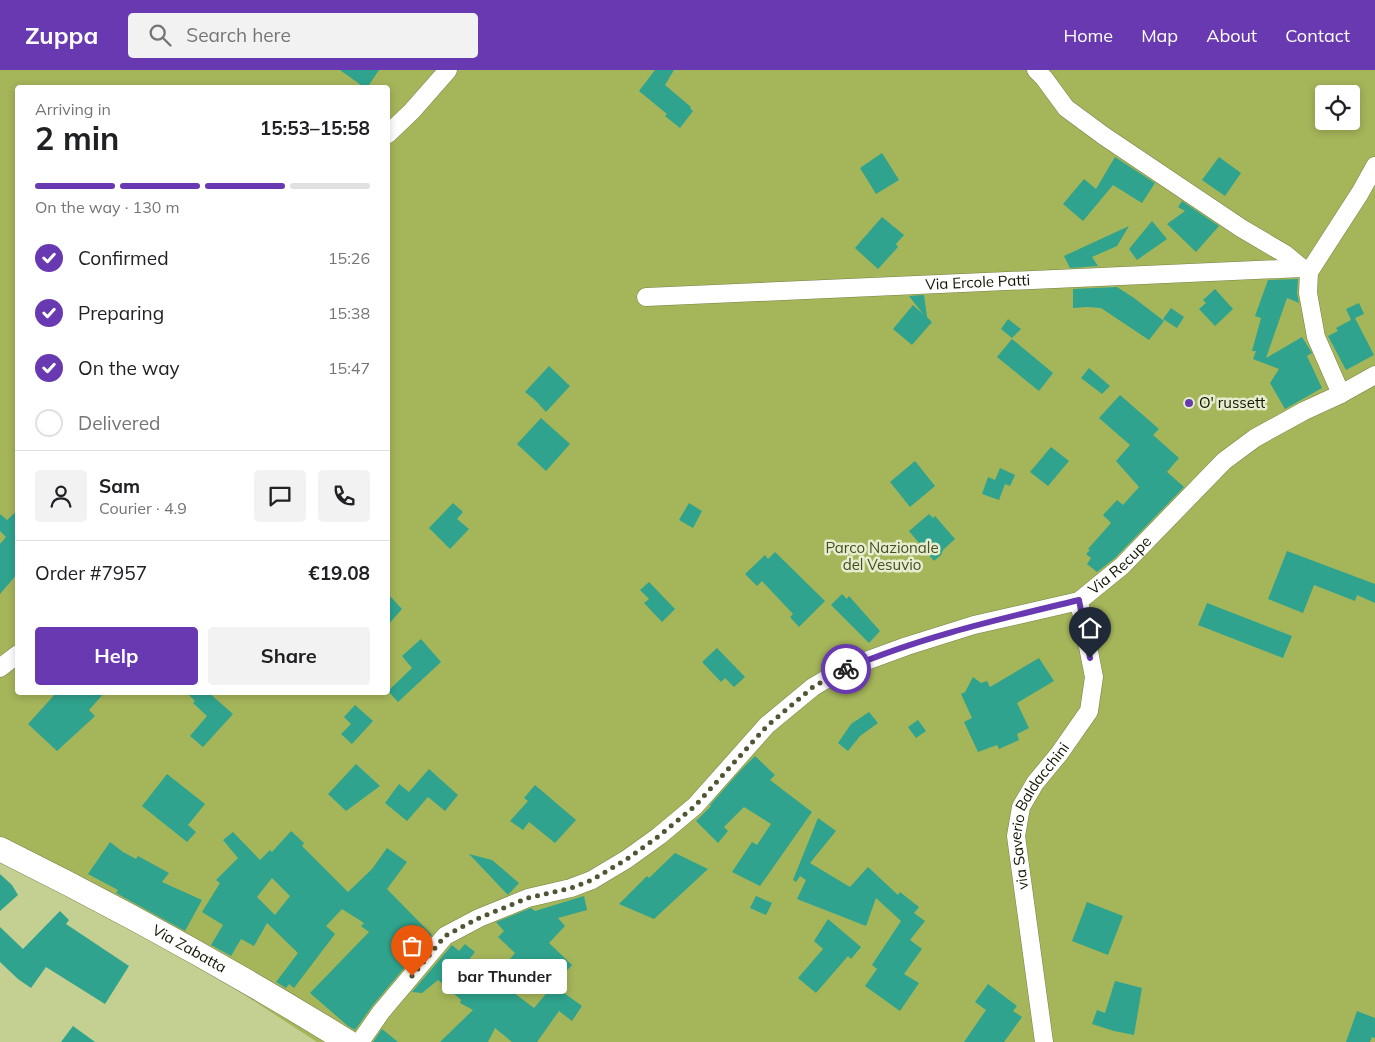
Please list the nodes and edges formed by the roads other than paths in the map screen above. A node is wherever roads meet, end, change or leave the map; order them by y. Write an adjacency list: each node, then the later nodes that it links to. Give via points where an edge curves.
1 (448, 70): 3 (street)
2 (1036, 70): 5 (street, via 1066,108)
3 (390, 132)
4 (1375, 166): 5 (street)
5 (1306, 270): 6 (street, Via Ercole Patti); 8 (street, via 1316,337)
6 (646, 297)
7 (1374, 376): 8 (street, Via Recupe)
8 (1340, 394): 9 (street, Via Recupe, via 1255,438 1224,461 1122,566)
9 (1079, 600): 14 (street, Via Recupe, via 974,625 907,646 835,674 813,687 767,726 695,806 627,859 592,880 528,898 445,936); 15 (street, via Saverio Baldacchini, via 1094,677 1089,711 1035,783 1021,807 1016,836)
10 (15, 656): 11 (street)
11 (0, 668)
12 (0, 849): 13 (street, Via Zabatta, via 168,936)
13 (348, 1042)
14 (360, 1042)
15 (1044, 1042)

